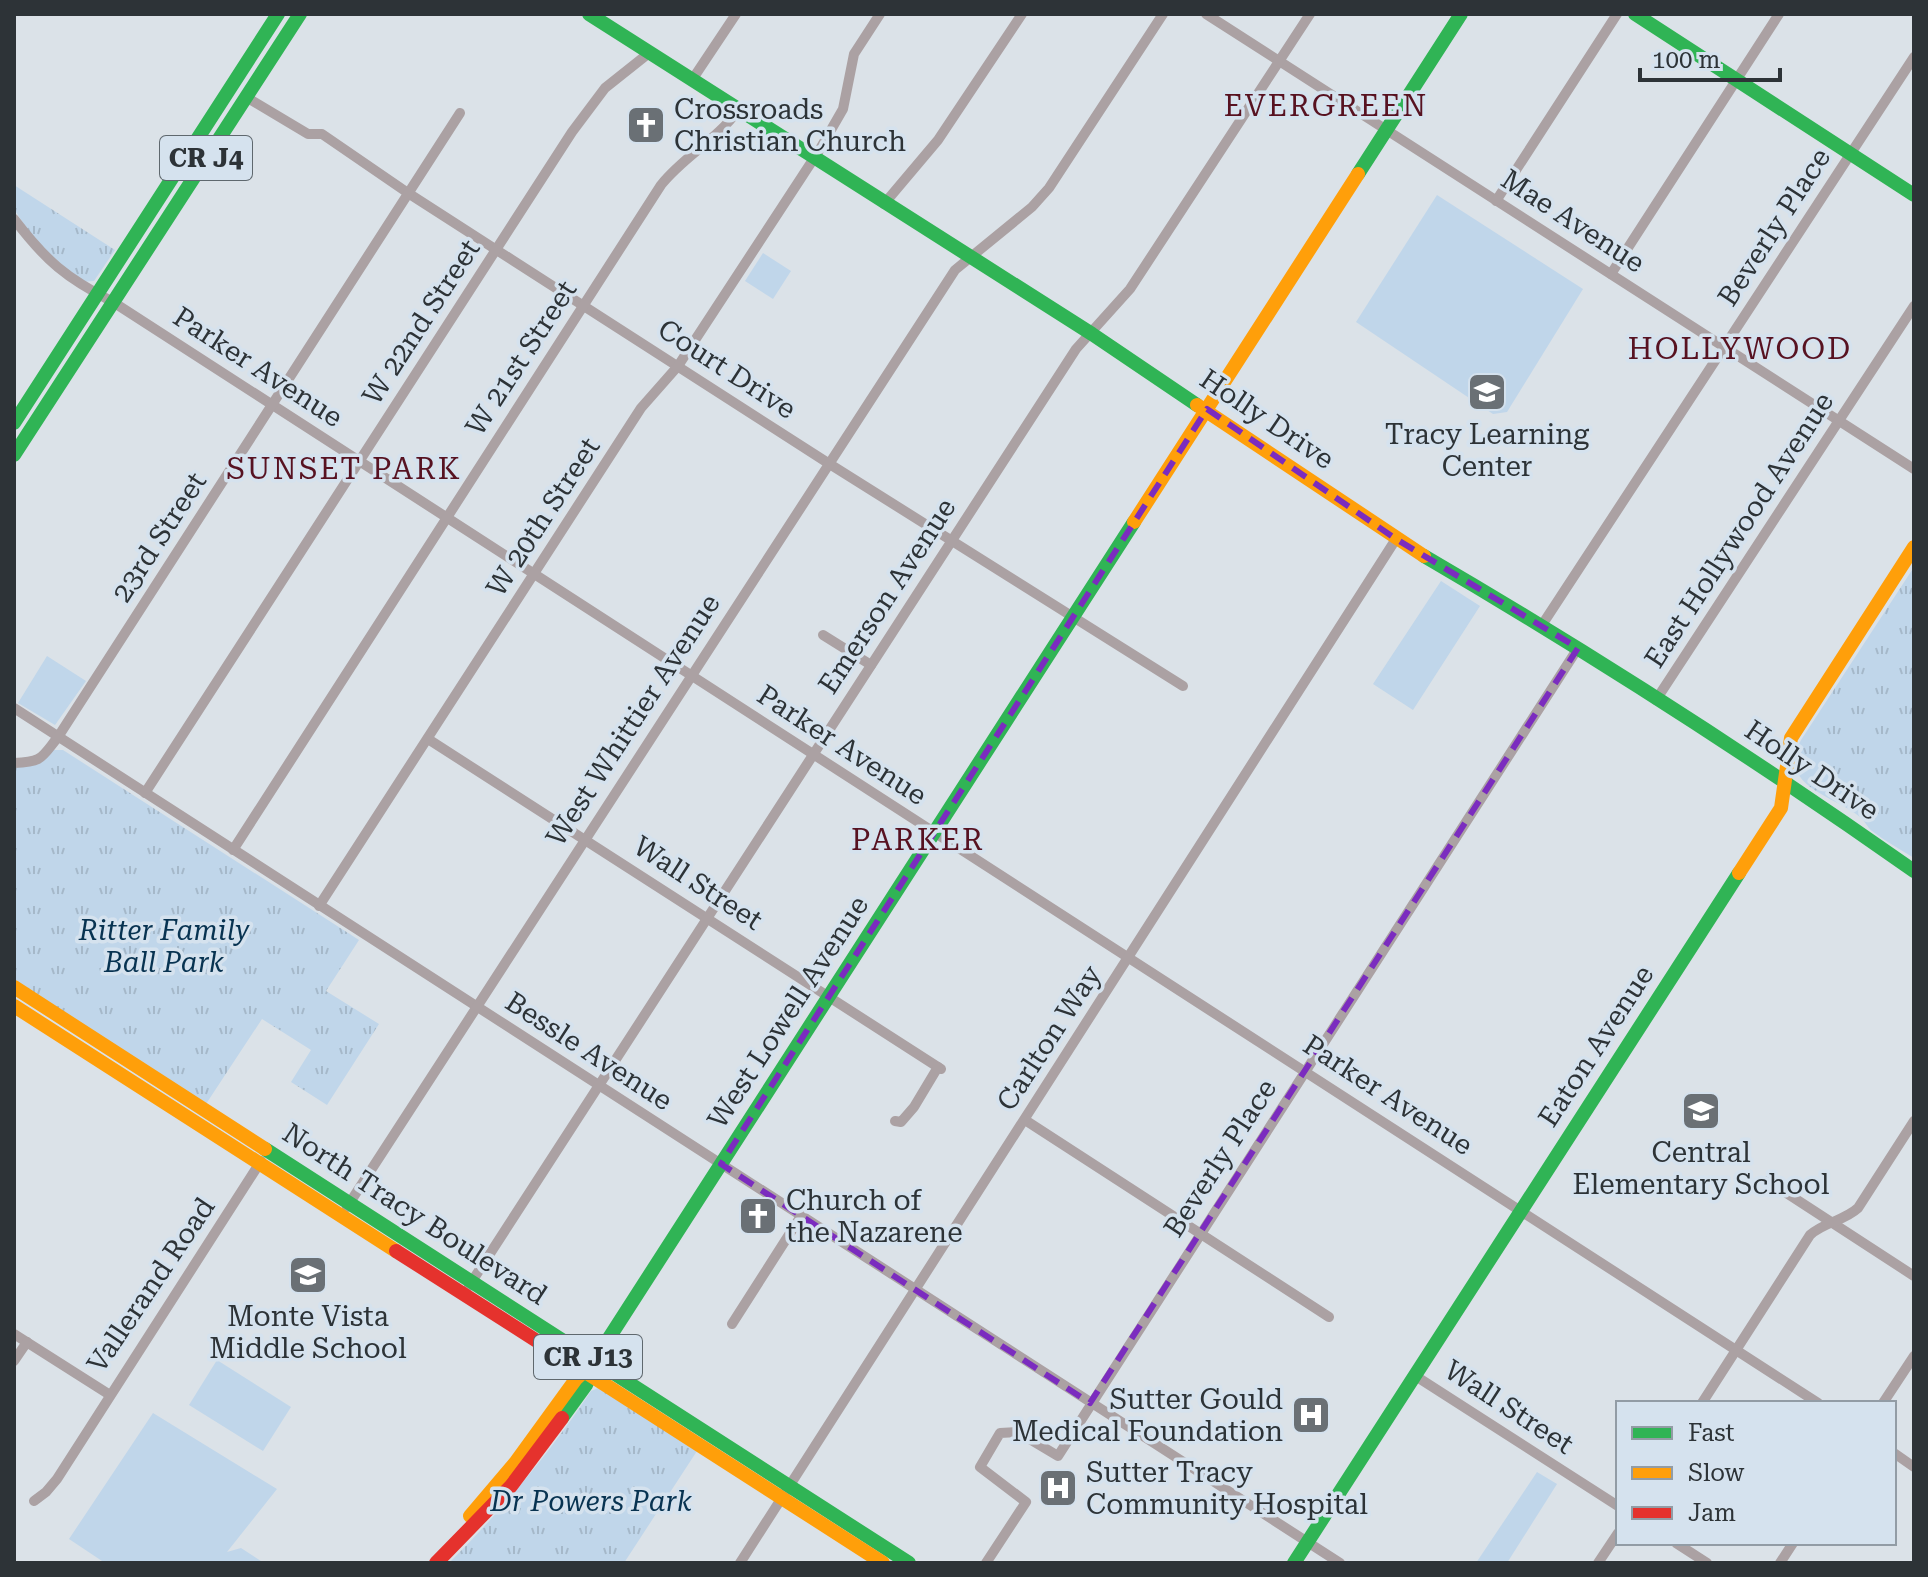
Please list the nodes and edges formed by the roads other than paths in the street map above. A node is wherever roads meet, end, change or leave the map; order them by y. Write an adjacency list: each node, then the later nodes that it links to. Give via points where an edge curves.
1 (278, 14): 33 (street, CR J4)
2 (300, 14): 19 (street, CR J4)
3 (736, 14): 18 (street)
4 (880, 14): 24 (street, W 20th Street, via 854,54 843,109)
5 (1022, 14): 28 (street, via 938,140)
6 (1163, 14): 31 (street, West Whittier Avenue, via 1049,188)
7 (1206, 14): 16 (street, Mae Avenue)
8 (1310, 14): 16 (street, Emerson Avenue)
9 (1461, 14): 22 (street, West Lowell Avenue)
10 (1617, 14): 27 (street)
11 (1635, 14): 17 (street)
12 (1779, 14): 17 (street)
13 (592, 15): 14 (street, Holly Drive)
14 (649, 53): 18 (street, Holly Drive); 30 (street, W 22nd Street, via 592,103)
15 (1914, 57): 23 (street, Beverly Place)
16 (1279, 61): 22 (street, Mae Avenue); 37 (street, Emerson Avenue, via 1130,289)
17 (1737, 79): 23 (street); 32 (street)
18 (692, 80): 20 (street, Holly Drive)
19 (246, 97): 25 (street, Court Drive, via 308,134 322,134); 34 (street, CR J4)
20 (738, 110): 24 (street, Holly Drive); 35 (street, W 21st Street, via 726,127 673,170)
21 (460, 113): 25 (street, 23rd Street)
22 (1386, 130): 27 (street, Mae Avenue); 41 (street, West Lowell Avenue)
23 (1851, 154): 26 (street); 38 (street, Beverly Place)
24 (813, 159): 28 (street, Holly Drive); 39 (street, W 20th Street)
25 (408, 193): 30 (street, Court Drive); 40 (street, 23rd Street)
26 (1914, 195)
27 (1496, 201): 32 (street, Mae Avenue)
28 (884, 204): 31 (street, Holly Drive)
29 (14, 219): 33 (street, Parker Avenue, via 62,273)
30 (496, 249): 35 (street, Court Drive); 45 (street, W 22nd Street)
31 (972, 257): 37 (street, Holly Drive); 46 (street, West Whittier Avenue, via 955,270)
32 (1611, 274): 38 (street, Mae Avenue)
33 (97, 294): 34 (street, Parker Avenue); 43 (street, CR J4)
34 (113, 302): 40 (street, Parker Avenue); 44 (street, CR J4)
35 (583, 305): 39 (street, Court Drive); 48 (street, W 21st Street)
36 (1914, 306): 42 (street, East Hollywood Avenue)
37 (1092, 334): 41 (street, Holly Drive); 50 (street, Emerson Avenue, via 1076,349)
38 (1724, 348): 42 (street, Mae Avenue); 54 (street, Beverly Place)
39 (678, 366): 46 (street, Court Drive); 52 (street, W 20th Street, via 641,408)
40 (273, 405): 45 (street, Parker Avenue); 62 (street, 23rd Street)
41 (1207, 409): 49 (street, Holly Drive); 53 (street, West Lowell Avenue)
42 (1839, 422): 47 (street, Mae Avenue); 60 (street, East Hollywood Avenue)
43 (14, 423)
44 (14, 455)
45 (359, 462): 48 (street, Parker Avenue); 67 (street, W 22nd Street)
46 (828, 463): 50 (street, Court Drive); 58 (street, West Whittier Avenue)
47 (1914, 469)
48 (448, 517): 52 (street, Parker Avenue); 70 (street, W 21st Street)
49 (1396, 539): 54 (street, Holly Drive); 74 (street, Carlton Way)
50 (952, 540): 53 (street, Court Drive); 57 (street, Emerson Avenue)
51 (1914, 547): 66 (street, Eaton Avenue, via 1791,738)
52 (534, 575): 58 (street, Parker Avenue); 63 (street, W 20th Street)
53 (1075, 617): 59 (street, Court Drive); 68 (street, West Lowell Avenue)
54 (1542, 625): 56 (street, Holly Drive)
55 (823, 635): 57 (street)
56 (1578, 648): 60 (street, Holly Drive); 79 (street, Beverly Place)
57 (871, 665): 64 (street, Emerson Avenue)
58 (691, 676): 64 (street, Parker Avenue); 69 (street, West Whittier Avenue)
59 (1183, 686)
60 (1656, 700): 66 (street, Holly Drive)
61 (14, 708): 62 (street, Bessle Avenue)
62 (58, 737): 65 (street, 23rd Street, via 34,763); 67 (street, Bessle Avenue)
63 (428, 739): 69 (street, Wall Street); 72 (street, W 20th Street)
64 (814, 754): 68 (street, Parker Avenue); 73 (street, Emerson Avenue)
65 (14, 763)
66 (1784, 780): 71 (street, Holly Drive); 88 (street, Eaton Avenue, via 1781,808)
67 (145, 793): 70 (street, Bessle Avenue)
68 (935, 833): 74 (street, Parker Avenue); 76 (street, West Lowell Avenue)
69 (585, 839): 73 (street, Wall Street); 78 (street, West Whittier Avenue)
70 (233, 850): 72 (street, Bessle Avenue)
71 (1914, 871)
72 (319, 906): 78 (street, Bessle Avenue)
73 (707, 918): 76 (street, Wall Street); 80 (street, Emerson Avenue)
74 (1128, 958): 79 (street, Parker Avenue); 81 (street, Carlton Way)
75 (14, 987): 84 (street, North Tracy Boulevard / CR J13)
76 (829, 997): 82 (street, Wall Street, via 940,1068 914,1107 901,1122); 85 (street, West Lowell Avenue)
77 (14, 1006): 84 (street, North Tracy Boulevard / CR J13)
78 (476, 1007): 80 (street, Bessle Avenue); 87 (street, West Whittier Avenue)
79 (1305, 1070): 88 (street, Parker Avenue); 91 (street, Beverly Place)
80 (599, 1085): 85 (street, Bessle Avenue); 93 (street, Emerson Avenue)
81 (1025, 1120): 91 (street); 94 (street, Carlton Way)
82 (895, 1121)
83 (1914, 1121): 90 (street, via 1858,1208)
84 (264, 1157): 87 (street, North Tracy Boulevard / CR J13); 104 (street, Vallerand Road)
85 (721, 1164): 89 (street, Bessle Avenue); 102 (street, West Lowell Avenue)
86 (1768, 1181): 90 (street)
87 (346, 1209): 93 (street, North Tracy Boulevard / CR J13)
88 (1522, 1210): 99 (street, Parker Avenue); 103 (street, Eaton Avenue)
89 (801, 1216): 94 (street, Bessle Avenue); 96 (street)
90 (1833, 1221): 92 (street); 99 (street, via 1810,1235)
91 (1200, 1233): 95 (street); 108 (street, Beverly Place)
92 (1914, 1276)
93 (468, 1288): 102 (street, North Tracy Boulevard / CR J13)
94 (915, 1289): 108 (street, Bessle Avenue); 111 (street, Carlton Way)
95 (1329, 1317)
96 (732, 1324)
97 (14, 1334): 98 (street, Vallerand Road)
98 (27, 1342): 101 (street); 104 (street, Vallerand Road)
99 (1737, 1350): 105 (street); 106 (street, Parker Avenue)
100 (1914, 1356): 107 (street)
101 (14, 1361)
102 (590, 1369): 111 (street, North Tracy Boulevard / CR J13); 118 (street, West Lowell Avenue, via 497,1485); 119 (street, West Lowell Avenue, via 564,1417 515,1481)
103 (1414, 1375): 113 (street, Wall Street); 115 (street, Eaton Avenue)
104 (110, 1395): 112 (street, via 57,1479)
105 (1703, 1401)
106 (1815, 1401)
107 (1884, 1401)
108 (1090, 1403): 115 (street, Bessle Avenue); 123 (street, Beverly Place, via 1058,1456 1018,1432 1000,1433 980,1467 1026,1502)
109 (1896, 1454): 110 (street)
110 (1914, 1467)
111 (785, 1492): 120 (street, Carlton Way); 121 (street, North Tracy Boulevard / CR J13); 122 (street, North Tracy Boulevard / CR J13)
112 (34, 1501)
113 (1616, 1505)
114 (1616, 1536): 126 (street)
115 (1308, 1542): 124 (street, Eaton Avenue); 125 (street, Bessle Avenue)
116 (1679, 1545): 127 (street)
117 (1792, 1545): 128 (street)
118 (422, 1563)
119 (436, 1563)
120 (740, 1563)
121 (883, 1563)
122 (909, 1563)
123 (986, 1563)
124 (1294, 1563)
125 (1340, 1563)
126 (1598, 1563)
127 (1707, 1563)
128 (1780, 1563)

